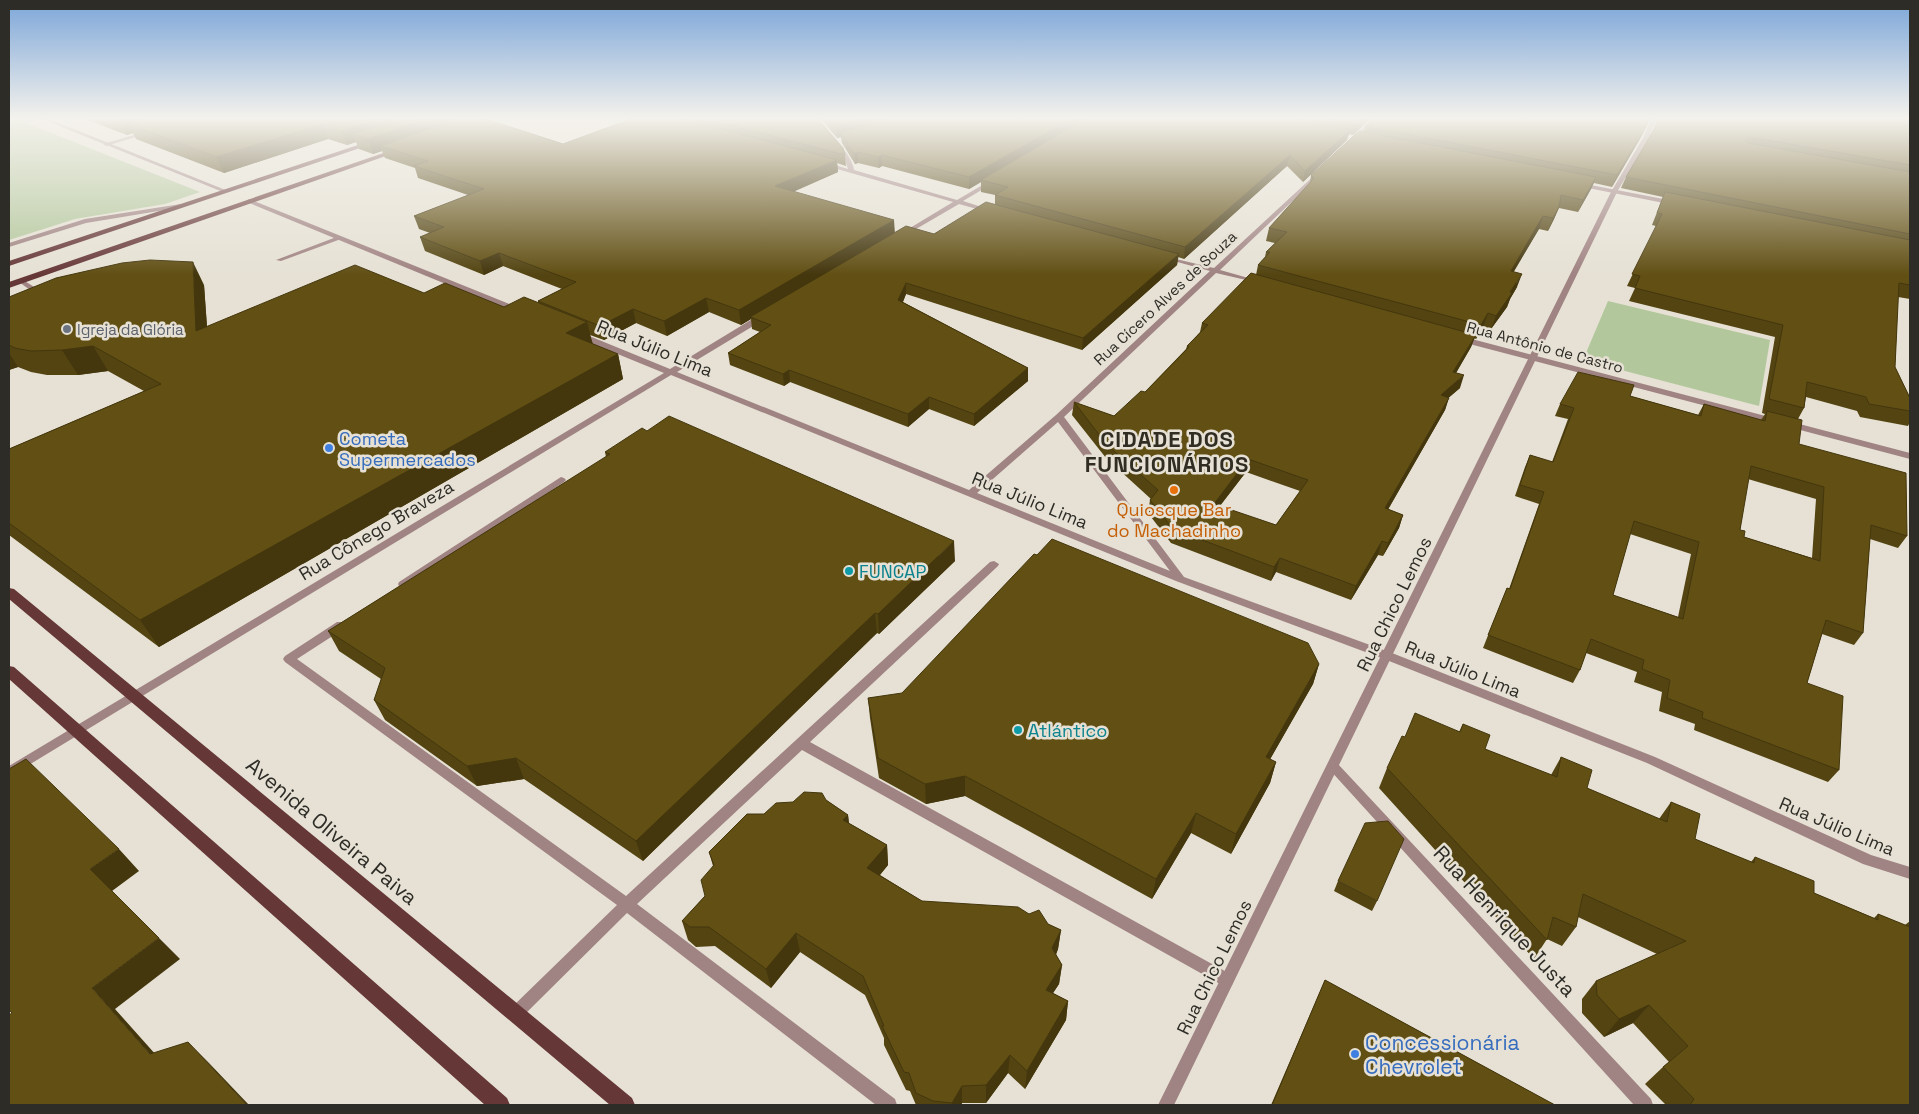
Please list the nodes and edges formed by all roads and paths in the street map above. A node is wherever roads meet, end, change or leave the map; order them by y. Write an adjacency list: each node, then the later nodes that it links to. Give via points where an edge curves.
1 (173, 171): 9 (street)
2 (287, 171): 9 (main road)
3 (337, 171): 11 (main road)
4 (851, 171): 12 (street)
5 (1320, 171): 22 (street, Rua Cícero Alves de Souza)
6 (1626, 171): 10 (street, Rua Chico Lemos)
7 (999, 178): 12 (street)
8 (1576, 184): 10 (street)
9 (226, 192): 14 (main road)
10 (1614, 192): 13 (street); 31 (street, Rua Chico Lemos)
11 (249, 201): 16 (street); 23 (main road)
12 (959, 202): 15 (street); 17 (street)
13 (1681, 205)
14 (182, 206): 18 (street, via 78,223); 21 (main road)
15 (996, 212)
16 (339, 238): 20 (street); 28 (street)
17 (897, 238)
18 (9, 244)
19 (1157, 255): 22 (street)
20 (279, 260)
21 (9, 264)
22 (1214, 270): 25 (street); 33 (street, Rua Cícero Alves de Souza)
23 (21, 281): 24 (main road); 26 (street)
24 (9, 285)
25 (1270, 286)
26 (40, 293)
27 (773, 310): 32 (street, Rua Cônego Braveza)
28 (533, 316)
29 (570, 331): 32 (street, Rua Júlio Lima)
30 (1448, 335): 31 (street, Rua Antônio de Castro)
31 (1533, 359): 34 (street, Rua Antônio de Castro); 42 (street, Rua Chico Lemos)
32 (672, 373): 36 (street, Rua Júlio Lima); 44 (street, Rua Cônego Braveza)
33 (1059, 417): 36 (street, Rua Cícero Alves de Souza); 38 (street)
34 (1910, 456)
35 (561, 480): 39 (street)
36 (970, 494): 38 (street, Rua Júlio Lima)
37 (994, 564): 46 (street)
38 (1180, 579): 42 (street, Rua Júlio Lima)
39 (396, 589)
40 (9, 592): 44 (main road, Avenida Oliveira Paiva)
41 (347, 621): 50 (street, via 289,659)
42 (1388, 656): 47 (street, Rua Chico Lemos); 49 (street, Rua Júlio Lima, via 1651,760 1868,860)
43 (9, 671): 45 (main road)
44 (135, 696): 45 (street, Rua Cônego Braveza); 52 (main road, Avenida Oliveira Paiva)
45 (77, 731): 48 (street, Rua Cônego Braveza); 53 (main road)
46 (802, 744): 50 (street); 51 (street)
47 (1333, 766): 51 (street, Rua Chico Lemos); 57 (street, Rua Henrique Justa)
48 (9, 772)
49 (1910, 873)
50 (627, 905): 52 (street); 55 (street)
51 (1227, 980): 56 (street, Rua Chico Lemos)
52 (515, 1014): 54 (main road, Avenida Oliveira Paiva)
53 (500, 1105)
54 (625, 1105)
55 (889, 1105)
56 (1166, 1105)
57 (1645, 1105)

